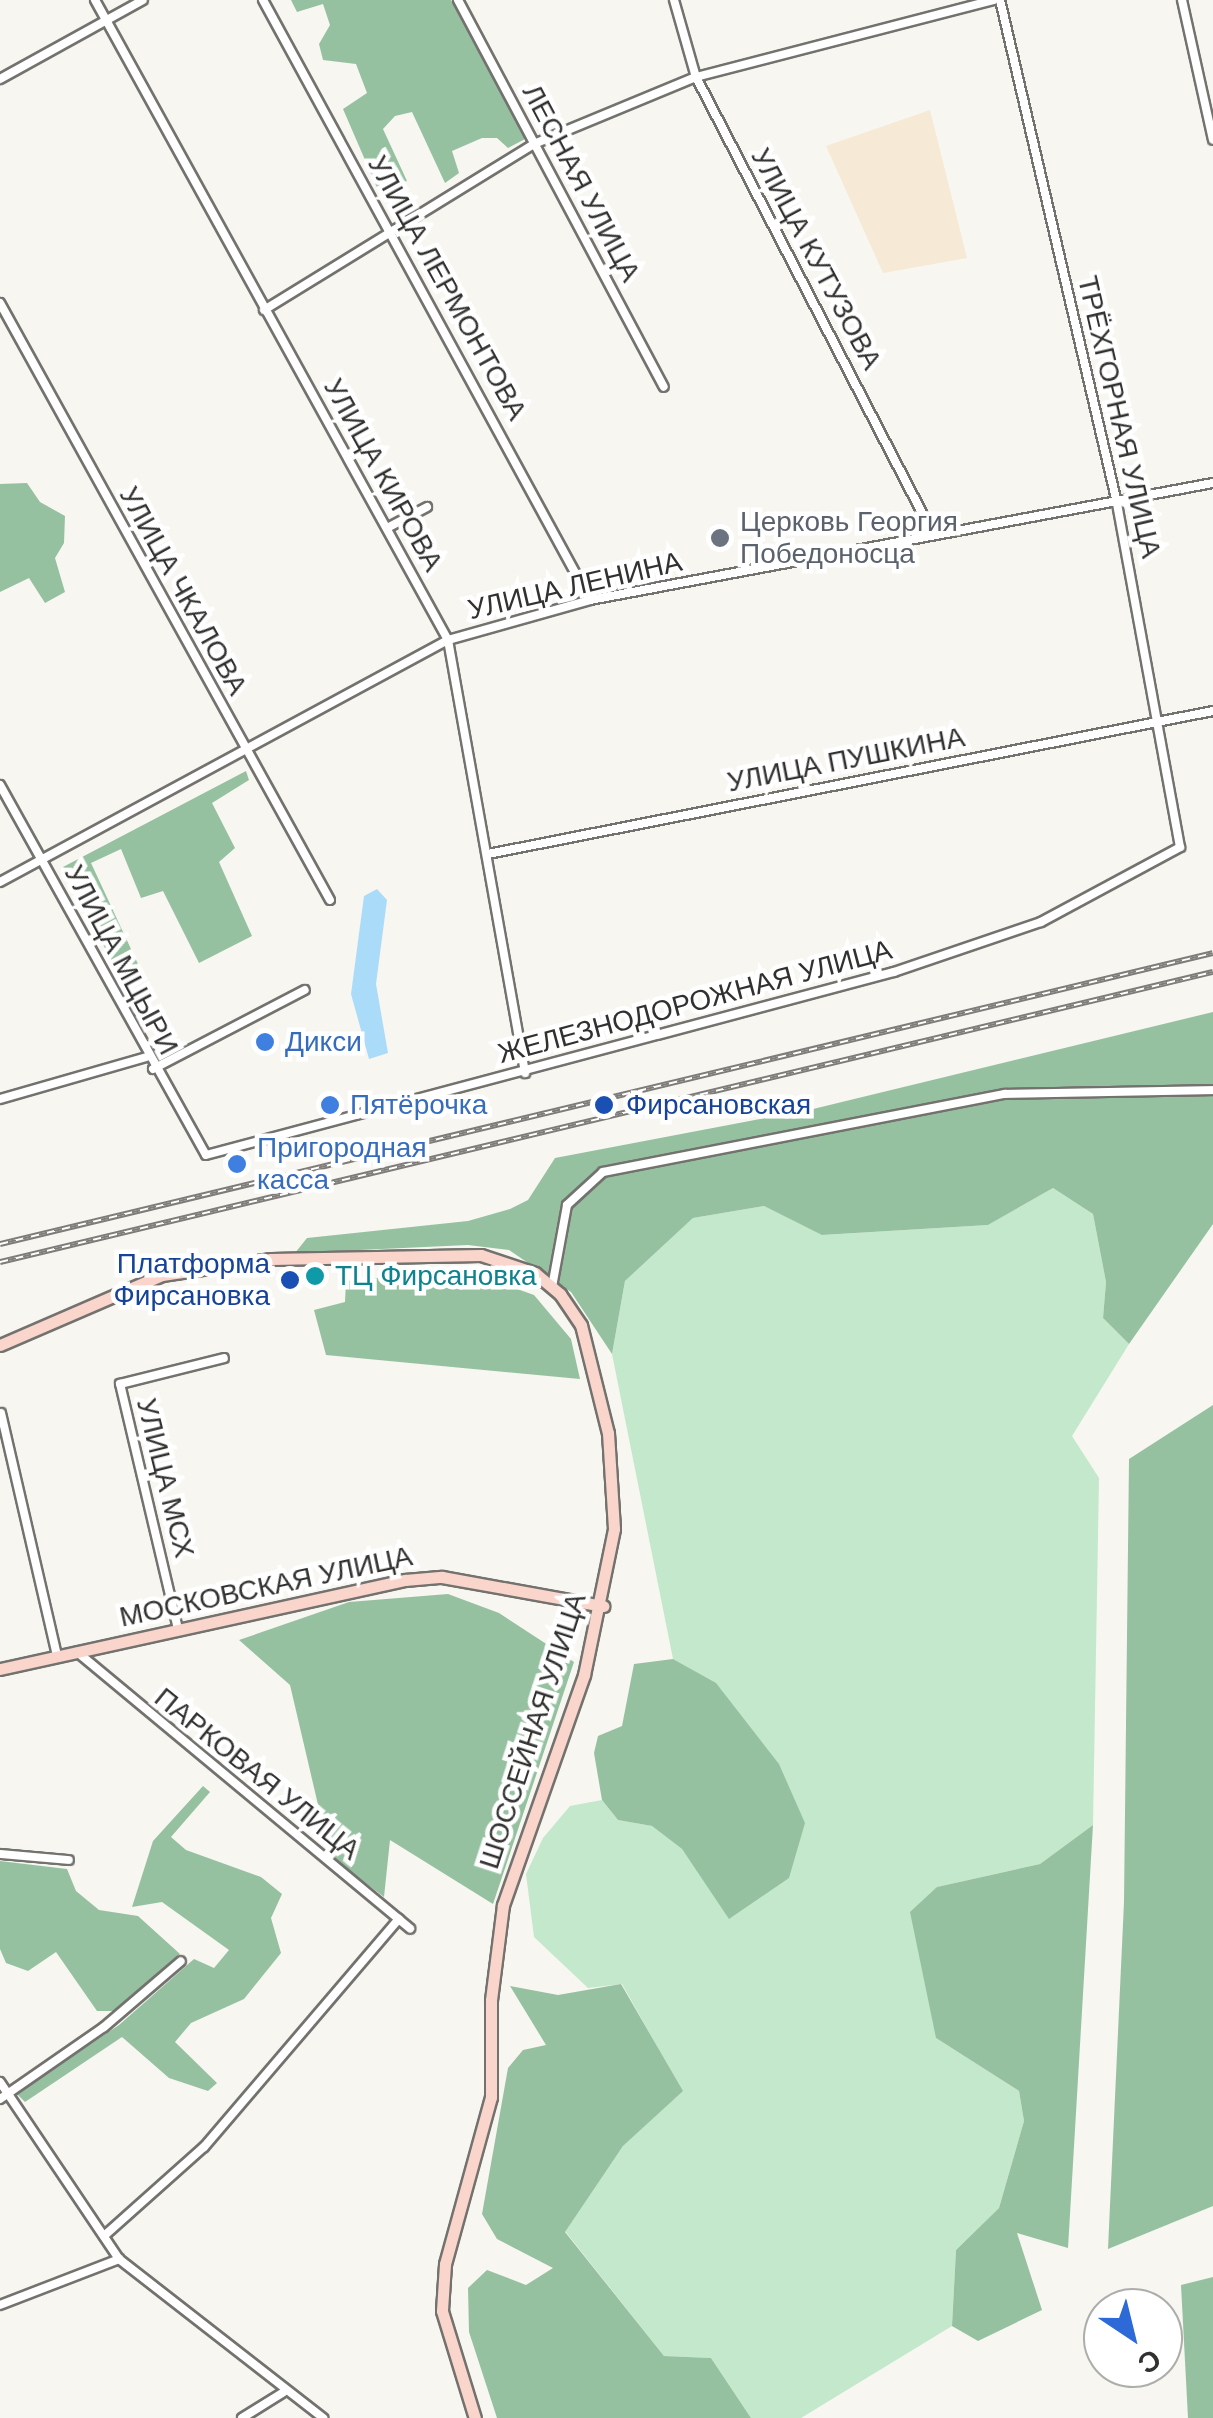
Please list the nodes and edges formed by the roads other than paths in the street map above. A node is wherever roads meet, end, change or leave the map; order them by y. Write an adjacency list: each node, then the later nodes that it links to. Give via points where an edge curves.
1 (95, 0): 8 (street, УЛИЦА КИРОВА)
2 (144, 0): 8 (street)
3 (263, 0): 13 (street, УЛИЦА ЛЕРМОНТОВА)
4 (458, 0): 12 (street, ЛЕСНАЯ УЛИЦА)
5 (674, 0): 9 (street, УЛИЦА КУТУЗОВА)
6 (997, 0): 9 (street); 18 (street, ТРЁХГОРНАЯ УЛИЦА)
7 (1182, 0): 11 (street)
8 (106, 20): 10 (street); 15 (street, УЛИЦА КИРОВА)
9 (696, 77): 12 (street); 21 (street, УЛИЦА КУТУЗОВА)
10 (0, 79)
11 (1213, 140)
12 (534, 144): 13 (street); 16 (street, ЛЕСНАЯ УЛИЦА)
13 (390, 239): 15 (street); 22 (street, УЛИЦА ЛЕРМОНТОВА)
14 (0, 303): 26 (street, УЛИЦА ЧКАЛОВА)
15 (264, 310): 20 (street, УЛИЦА КИРОВА)
16 (664, 387)
17 (1213, 483): 18 (street, УЛИЦА ЛЕНИНА)
18 (1116, 503): 21 (street, УЛИЦА ЛЕНИНА); 25 (street, ТРЁХГОРНАЯ УЛИЦА)
19 (427, 508): 20 (street)
20 (389, 527): 23 (street, УЛИЦА КИРОВА)
21 (933, 534): 22 (street, УЛИЦА ЛЕНИНА)
22 (590, 600): 23 (street, УЛИЦА ЛЕНИНА)
23 (448, 640): 26 (street, УЛИЦА ЛЕНИНА); 29 (street, УЛИЦА КИРОВА)
24 (1213, 711): 25 (street, УЛИЦА ПУШКИНА)
25 (1160, 722): 28 (street, ТРЁХГОРНАЯ УЛИЦА); 29 (street, УЛИЦА ПУШКИНА)
26 (246, 751): 30 (street, УЛИЦА ЛЕНИНА); 32 (street, УЛИЦА ЧКАЛОВА)
27 (0, 785): 30 (street, УЛИЦА МЦЫРИ)
28 (1180, 847): 36 (street, ЖЕЛЕЗНОДОРОЖНАЯ УЛИЦА, via 1041,922 767,1009)
29 (488, 854): 36 (street, УЛИЦА КИРОВА)
30 (42, 860): 31 (street, УЛИЦА ЛЕНИНА); 34 (street, УЛИЦА МЦЫРИ)
31 (0, 882)
32 (330, 900)
33 (305, 990): 35 (street)
34 (146, 1057): 35 (street, УЛИЦА МЦЫРИ); 38 (street)
35 (153, 1069): 39 (street, УЛИЦА МЦЫРИ)
36 (526, 1073): 39 (street, ЖЕЛЕЗНОДОРОЖНАЯ УЛИЦА)
37 (1213, 1090): 40 (street, via 1005,1094 603,1172 567,1205)
38 (0, 1099)
39 (206, 1155)
40 (552, 1287): 41 (street, ШОССЕЙНАЯ УЛИЦА, via 535,1273 481,1255 271,1259 162,1274); 44 (street, ШОССЕЙНАЯ УЛИЦА, via 581,1325 608,1434 614,1528)
41 (0, 1345)
42 (224, 1358): 45 (street, УЛИЦА МСХ, via 120,1384)
43 (1, 1412): 47 (street)
44 (603, 1606): 45 (street, МОСКОВСКАЯ УЛИЦА, via 442,1577); 62 (street, ШОССЕЙНАЯ УЛИЦА, via 502,1905 494,1953 491,2097 445,2264 442,2311)
45 (178, 1630): 46 (street, МОСКОВСКАЯ УЛИЦА)
46 (77, 1652): 47 (street, МОСКОВСКАЯ УЛИЦА); 51 (street, ПАРКОВАЯ УЛИЦА)
47 (57, 1656): 48 (street, МОСКОВСКАЯ УЛИЦА)
48 (0, 1669)
49 (0, 1854): 50 (street)
50 (69, 1860)
51 (398, 1919): 52 (street, ПАРКОВАЯ УЛИЦА); 56 (street, via 204,2146)
52 (410, 1928)
53 (181, 1960): 55 (street, via 104,2027)
54 (0, 2082): 55 (street)
55 (4, 2097): 56 (street)
56 (104, 2236): 57 (street)
57 (119, 2259): 58 (street); 59 (street)
58 (0, 2305)
59 (284, 2392): 60 (street); 61 (street)
60 (242, 2418)
61 (323, 2418)
62 (474, 2418)

